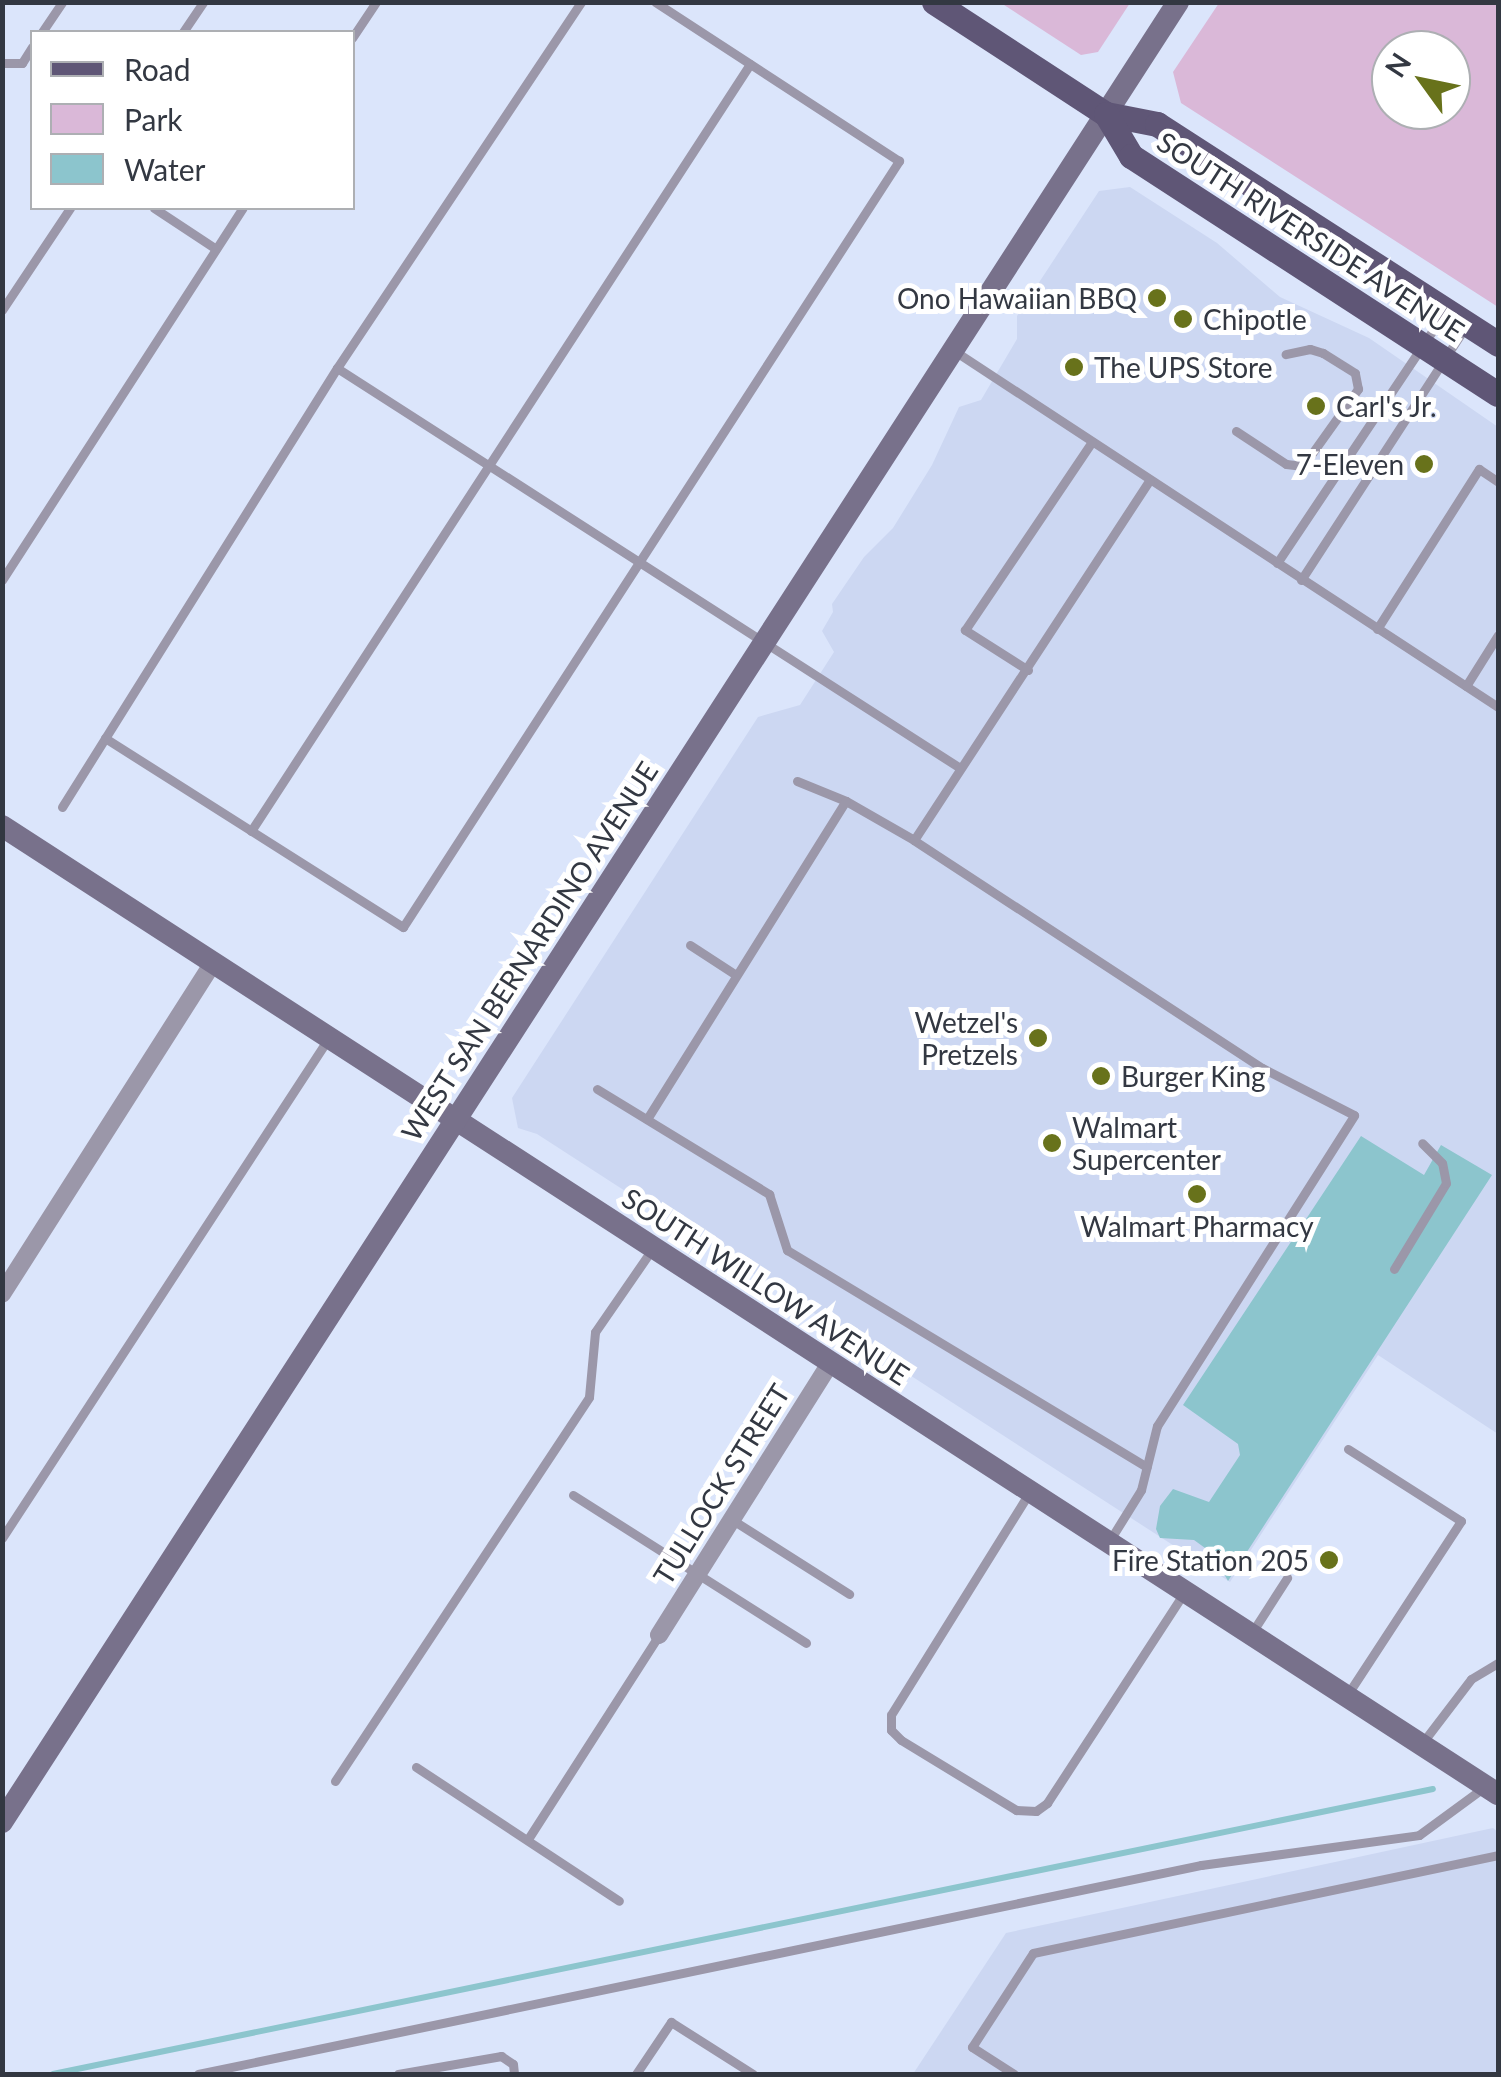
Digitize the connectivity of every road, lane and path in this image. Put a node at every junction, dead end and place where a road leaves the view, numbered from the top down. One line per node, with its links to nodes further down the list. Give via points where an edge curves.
1 (62, 2): 8 (lane)
2 (203, 2): 9 (lane)
3 (376, 2): 10 (lane)
4 (582, 2): 26 (lane)
5 (655, 2): 13 (lane)
6 (934, 2): 14 (main road, SOUTH RIVERSIDE AVENUE)
7 (1178, 2): 14 (main road, WEST SAN BERNARDINO AVENUE)
8 (43, 30)
9 (184, 30)
10 (355, 34)
11 (30, 51): 12 (lane, via 22,63)
12 (2, 63)
13 (750, 64): 30 (lane); 34 (lane, via 899,161)
14 (1106, 114): 20 (main road, SOUTH RIVERSIDE AVENUE, via 1157,124); 21 (main road, SOUTH RIVERSIDE AVENUE, via 1131,156); 23 (main road, WEST SAN BERNARDINO AVENUE)
15 (69, 210): 19 (lane)
16 (157, 210): 18 (lane)
17 (242, 210): 18 (lane)
18 (216, 249): 35 (lane)
19 (2, 310)
20 (1457, 317): 21 (lane); 22 (main road, SOUTH RIVERSIDE AVENUE); 25 (lane)
21 (1421, 343): 25 (main road, SOUTH RIVERSIDE AVENUE); 33 (lane)
22 (1498, 344)
23 (953, 350): 29 (lane); 39 (main road, WEST SAN BERNARDINO AVENUE)
24 (1286, 354): 28 (lane, via 1322,353 1355,373 1358,389 1302,466 1286,464)
25 (1445, 358): 27 (main road, SOUTH RIVERSIDE AVENUE); 36 (lane)
26 (338, 368): 30 (lane); 43 (lane)
27 (1498, 394)
28 (1236, 431)
29 (1092, 442): 31 (lane); 40 (lane, via 966,630)
30 (486, 465): 34 (lane); 49 (lane)
31 (1150, 480): 33 (lane); 40 (lane)
32 (1498, 482): 37 (lane, via 1479,470)
33 (1276, 563): 36 (lane)
34 (638, 565): 39 (lane); 49 (lane, via 403,927)
35 (2, 580)
36 (1302, 580): 37 (lane)
37 (1378, 628): 41 (lane)
38 (1498, 635): 41 (lane)
39 (763, 642): 44 (lane); 57 (main road, WEST SAN BERNARDINO AVENUE)
40 (1028, 670): 44 (lane)
41 (1466, 686): 42 (lane)
42 (1498, 706)
43 (106, 738): 47 (lane); 49 (lane)
44 (960, 768): 50 (lane)
45 (797, 781): 46 (lane)
46 (846, 801): 50 (lane); 53 (lane)
47 (62, 807)
48 (2, 826): 52 (main road, SOUTH WILLOW AVENUE)
49 (252, 831)
50 (914, 840): 64 (lane, via 1252,1061 1354,1115 1157,1426)
51 (690, 945): 53 (lane)
52 (212, 964): 54 (main road, SOUTH WILLOW AVENUE); 61 (street)
53 (736, 975): 56 (lane)
54 (328, 1039): 57 (main road, SOUTH WILLOW AVENUE); 68 (lane)
55 (597, 1089): 56 (lane)
56 (646, 1119): 64 (lane, via 770,1194 786,1250)
57 (456, 1122): 59 (main road, SOUTH WILLOW AVENUE); 83 (main road, WEST SAN BERNARDINO AVENUE)
58 (1422, 1143): 60 (lane, via 1442,1163 1446,1183)
59 (652, 1248): 62 (main road, SOUTH WILLOW AVENUE); 81 (lane, via 595,1332 589,1397)
60 (1394, 1269)
61 (2, 1294)
62 (830, 1363): 65 (main road, SOUTH WILLOW AVENUE); 67 (street, TULLOCK STREET)
63 (1348, 1449): 78 (lane, via 1461,1522)
64 (1147, 1468): 69 (lane)
65 (1030, 1492): 69 (main road, SOUTH WILLOW AVENUE); 72 (lane, via 891,1715 891,1730 901,1740 1016,1810 1042,1808)
66 (573, 1496): 70 (lane)
67 (731, 1519): 70 (street, TULLOCK STREET); 73 (lane)
68 (2, 1538)
69 (1108, 1542): 72 (main road, SOUTH WILLOW AVENUE)
70 (696, 1575): 75 (street, TULLOCK STREET); 76 (lane)
71 (1287, 1578): 74 (lane)
72 (1185, 1592): 74 (main road, SOUTH WILLOW AVENUE)
73 (849, 1594)
74 (1251, 1634): 78 (main road, SOUTH WILLOW AVENUE)
75 (658, 1635): 84 (lane)
76 (806, 1643)
77 (1498, 1663): 79 (lane, via 1471,1679)
78 (1346, 1696): 79 (main road, SOUTH WILLOW AVENUE)
79 (1422, 1744): 82 (main road, SOUTH WILLOW AVENUE)
80 (416, 1767): 84 (lane)
81 (336, 1781)
82 (1492, 1790): 87 (lane, via 1419,1835 1201,1865)
83 (2, 1822)
84 (528, 1838): 86 (lane)
85 (1498, 1855): 92 (lane, via 1033,1953 972,2047)
86 (619, 1901)
87 (198, 2074)
88 (398, 2074): 89 (lane, via 501,2056 513,2064)
89 (514, 2074)
90 (636, 2074): 91 (lane, via 672,2022)
91 (753, 2074)
92 (1014, 2074)

